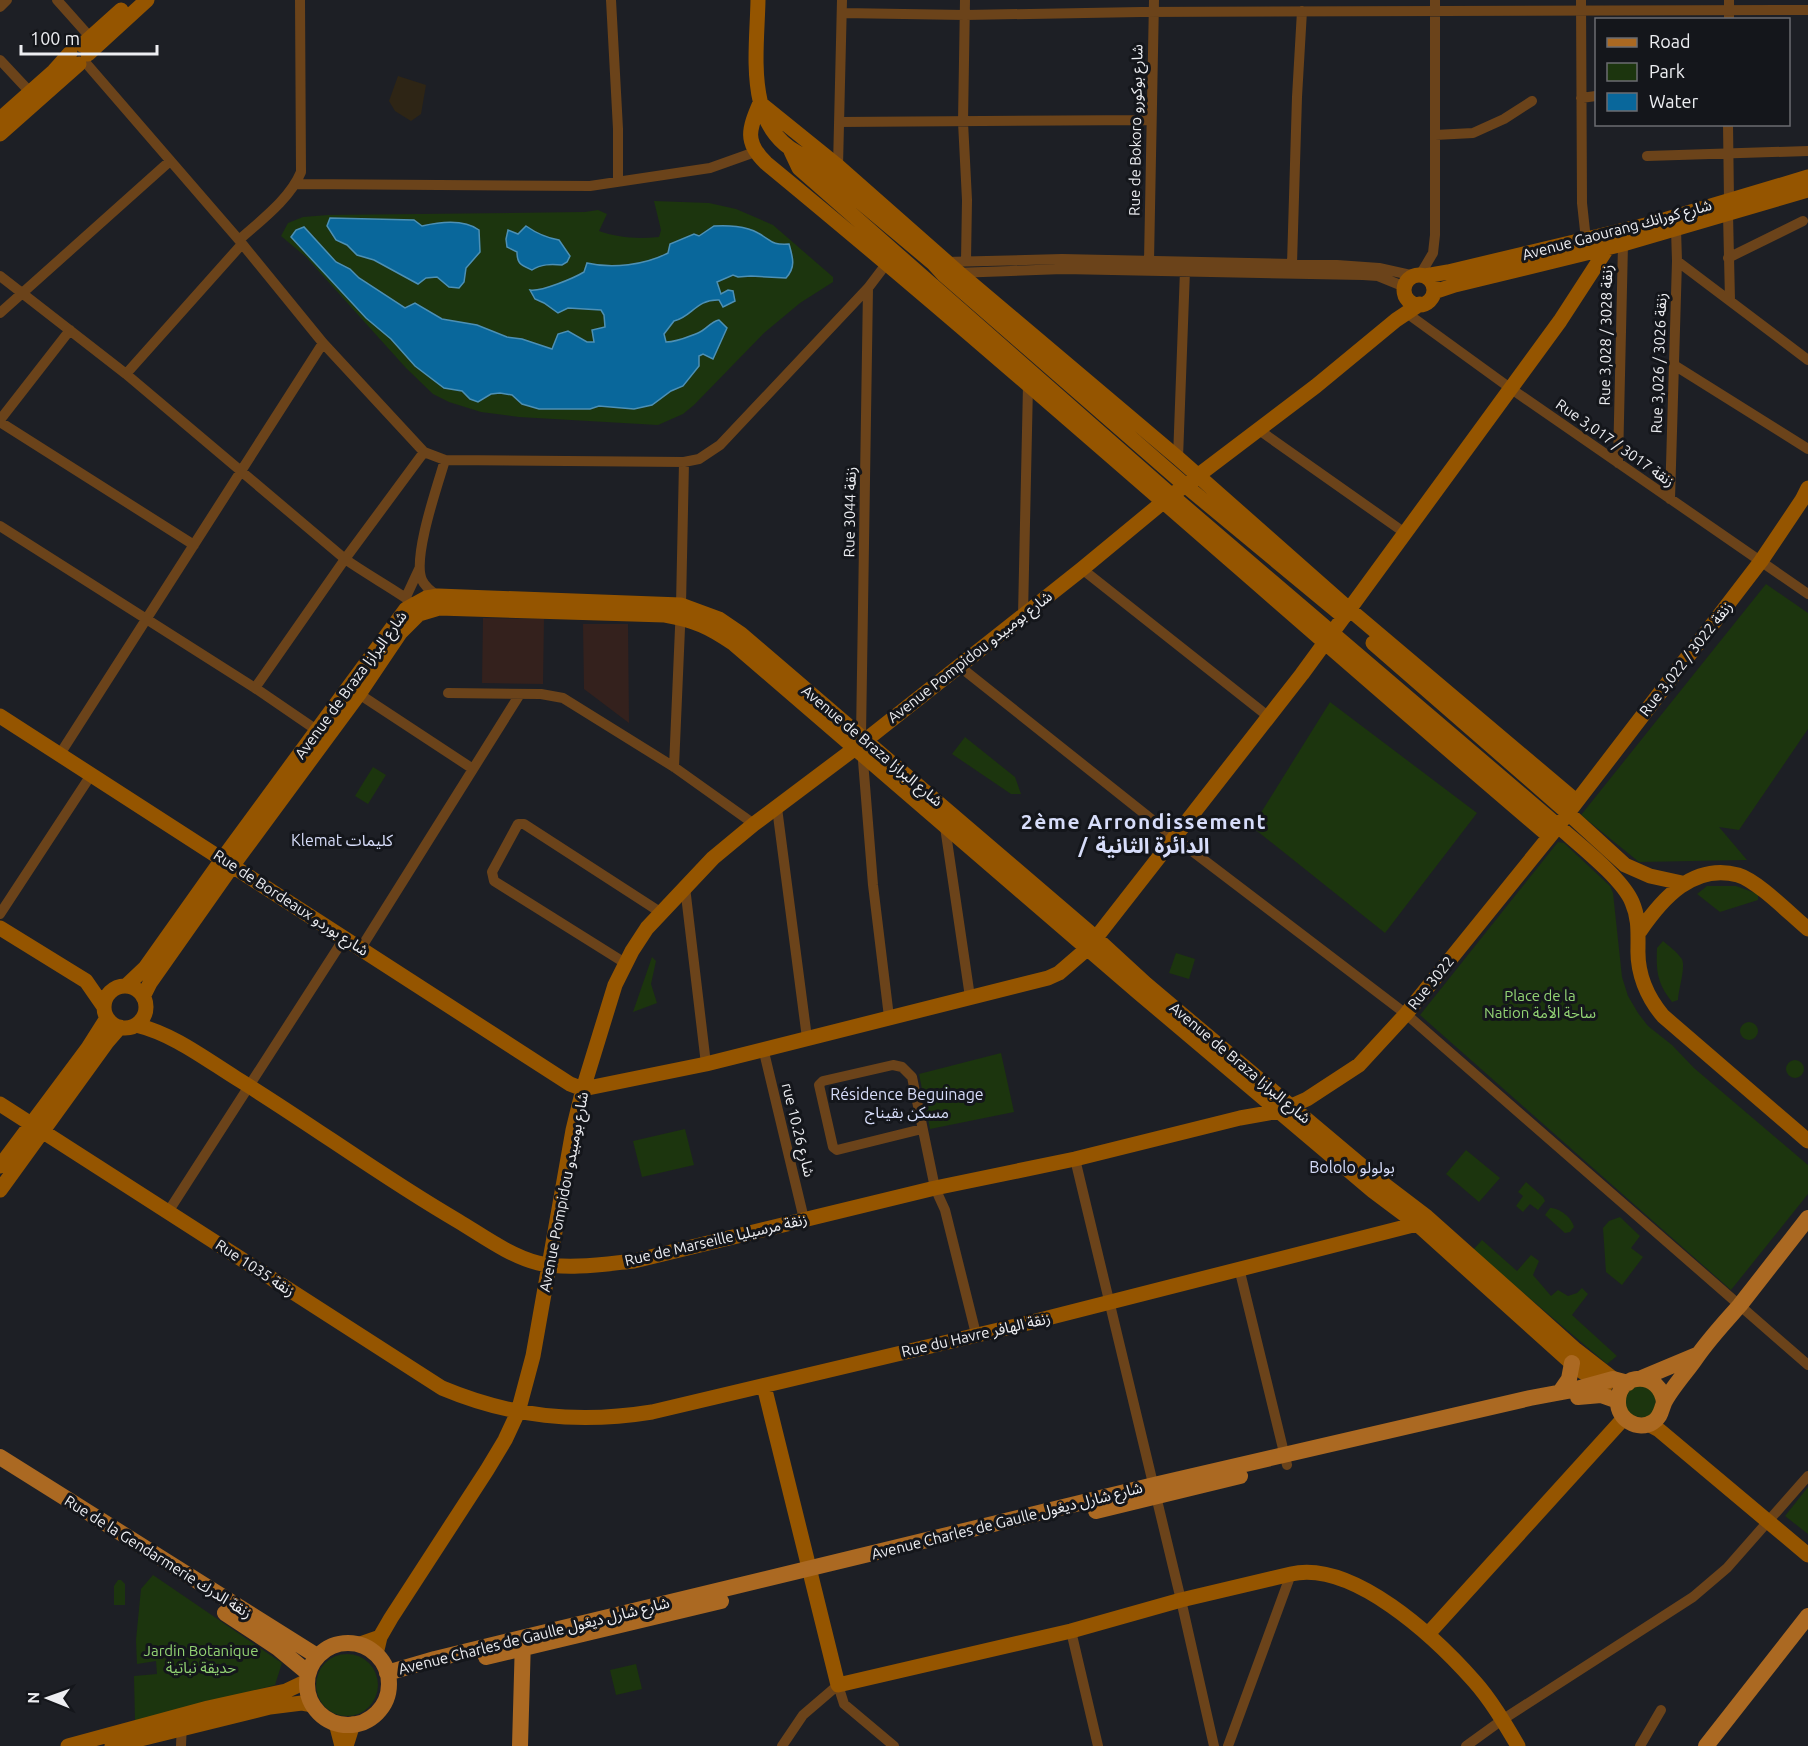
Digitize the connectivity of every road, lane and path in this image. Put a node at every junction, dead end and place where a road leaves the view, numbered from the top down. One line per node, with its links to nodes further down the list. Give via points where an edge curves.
1 (7, 0): 13 (street)
2 (57, 0): 19 (street)
3 (133, 0): 19 (main road)
4 (147, 0): 19 (main road)
5 (300, 0): 42 (street, via 302,172)
6 (611, 0): 41 (street)
7 (758, 0): 25 (main road)
8 (842, 0): 17 (street)
9 (965, 0): 18 (street)
10 (1435, 5): 11 (street); 16 (street); 32 (street)
11 (1581, 5): 14 (street); 23 (street)
12 (1154, 6): 16 (street); 18 (street); 27 (street, Rue de Bokoro شارع بوكورو)
13 (0, 7)
14 (1729, 10): 15 (street)
15 (1808, 10)
16 (1302, 11): 54 (street)
17 (842, 13): 18 (street); 28 (street)
18 (965, 15): 29 (street)
19 (82, 53): 21 (main road); 31 (main road); 38 (street)
20 (0, 60): 21 (street)
21 (30, 92): 26 (main road)
22 (1595, 96): 23 (street)
23 (1581, 98): 47 (street)
24 (1532, 101): 32 (street, via 1473,133)
25 (760, 103): 34 (main road, via 768,128); 35 (main road, via 750,135); 39 (main road)
26 (0, 119)
27 (1151, 120): 29 (street); 51 (street, Rue de Bokoro شارع بوكورو)
28 (839, 122): 29 (street); 39 (street)
29 (963, 122): 55 (street, via 967,200)
30 (1728, 126): 36 (street)
31 (0, 134)
32 (1435, 135): 61 (street, via 1435,235 1432,253)
33 (1808, 150): 36 (street)
34 (791, 151): 55 (main road, via 807,157); 83 (main road, via 799,168)
35 (754, 152): 41 (street, via 710,168); 53 (main road)
36 (1728, 154): 37 (street); 44 (street)
37 (1647, 156)
38 (170, 161): 48 (street); 60 (street)
39 (837, 166): 55 (main road)
40 (1808, 177): 44 (main road, Avenue Gaourang شارع كورانك)
41 (618, 182): 42 (street, via 590,186)
42 (297, 184): 48 (street)
43 (1808, 190): 44 (main road, Avenue Gaourang شارع كورانك)
44 (1728, 208): 46 (main road, Avenue Gaourang شارع كورانك); 47 (main road, Avenue Gaourang شارع كورانك); 50 (street)
45 (1803, 221): 50 (street)
46 (1676, 229): 49 (main road, Avenue Gaourang شارع كورانك); 52 (street, Rue 3,026 / زنقة 3026)
47 (1586, 240): 61 (main road, Avenue Gaourang شارع كورانك, via 1448,272)
48 (240, 242): 65 (street); 68 (street)
49 (1616, 246): 59 (main road, Avenue Gaourang شارع كورانك); 70 (main road); 78 (street, Rue 3,028 / زنقة 3028)
50 (1728, 258): 62 (street)
51 (1149, 261): 54 (street); 55 (street)
52 (1677, 261): 62 (street); 67 (street, Rue 3,026 / زنقة 3026)
53 (886, 263): 58 (street); 69 (main road)
54 (1292, 264): 61 (street, via 1364,266)
55 (949, 266): 56 (street); 75 (main road); 81 (main road)
56 (1185, 270): 61 (street, via 1378,276); 75 (street)
57 (0, 276): 60 (street)
58 (868, 288): 77 (street, via 720,445 699,459); 108 (street, Rue 3044 زنقة)
59 (1434, 292): 61 (main road, Avenue Pompidou شارع بومبيدو, via 1429,301)
60 (21, 293): 63 (street); 64 (street)
61 (1412, 294): 70 (street, Rue 3,017 / زنقة 3017); 72 (main road, Avenue Pompidou شارع بومبيدو)
62 (1730, 300): 66 (street)
63 (0, 314)
64 (70, 330): 68 (street); 71 (street)
65 (323, 343): 74 (street); 79 (street)
66 (1808, 360)
67 (1674, 365): 73 (street); 84 (street, Rue 3,026 / زنقة 3026)
68 (126, 374): 79 (street)
69 (1028, 385): 83 (main road); 97 (street)
70 (1510, 388): 78 (street, Rue 3,017 / زنقة 3017); 86 (main road)
71 (0, 421): 87 (street)
72 (1259, 429): 80 (main road, Avenue Pompidou شارع بومبيدو); 86 (street)
73 (1808, 450)
74 (424, 452): 76 (street); 88 (street)
75 (1178, 458): 80 (main road)
76 (445, 460): 77 (street); 90 (street)
77 (684, 462): 95 (street)
78 (1618, 463): 84 (street, Rue 3,017 / زنقة 3017)
79 (240, 471): 87 (street); 88 (street)
80 (1198, 477): 81 (main road, Avenue Pompidou شارع بومبيدو); 96 (main road)
81 (1186, 486): 83 (main road, Avenue Pompidou شارع بومبيدو); 96 (main road)
82 (1808, 488): 89 (main road, Rue 3,022 / زنقة 3022)
83 (1168, 499): 91 (main road, Avenue Pompidou شارع بومبيدو); 99 (main road)
84 (1670, 499): 89 (street, Rue 3,017 / زنقة 3017)
85 (0, 526): 98 (street)
86 (1405, 533): 96 (main road)
87 (194, 545): 98 (street)
88 (345, 559): 94 (street); 101 (street)
89 (1761, 561): 92 (street, Rue 3,017 / زنقة 3017); 113 (main road, Rue 3,022 / زنقة 3022)
90 (419, 569): 93 (street, via 428,589); 94 (street)
91 (1082, 570): 97 (main road, Avenue Pompidou شارع بومبيدو); 106 (street)
92 (1808, 594)
93 (438, 596): 94 (main road, Avenue de Braza شارع البرازا); 95 (main road, Avenue de Braza شارع البرازا)
94 (415, 604): 95 (main road, Avenue de Braza شارع البرازا, via 665,615); 103 (main road, Avenue de Braza شارع البرازا, via 415,617); 107 (main road, Avenue de Braza شارع البرازا, via 401,615)
95 (681, 611): 108 (main road, Avenue de Braza شارع البرازا, via 719,619 741,634); 110 (street)
96 (1346, 613): 99 (main road); 113 (main road)
97 (1023, 615): 100 (main road, Avenue Pompidou شارع بومبيدو)
98 (147, 619): 101 (street); 109 (street)
99 (1328, 638): 106 (main road); 117 (main road)
100 (959, 666): 108 (main road, Avenue Pompidou شارع بومبيدو); 118 (street)
101 (255, 688): 107 (street)
102 (448, 693): 104 (street)
103 (359, 694): 111 (street); 119 (main road, Avenue de Braza شارع البرازا)
104 (520, 694): 110 (street, via 563,698); 111 (street)
105 (0, 716): 109 (main road, Rue de Bordeaux شارع بوردو)
106 (1269, 717): 118 (main road)
107 (318, 731): 119 (main road, Avenue de Braza شارع البرازا)
108 (861, 744): 114 (main road, Avenue Pompidou شارع بومبيدو); 116 (main road, Avenue de Braza شارع البرازا); 128 (main road, Avenue de Braza شارع البرازا); 136 (street, Rue 3044 زنقة)
109 (60, 754): 112 (main road, Rue de Bordeaux شارع بوردو)
110 (674, 767): 115 (street)
111 (474, 769): 129 (street)
112 (90, 775): 119 (main road, Rue de Bordeaux شارع بوردو); 123 (street)
113 (1572, 807): 117 (main road, Rue 3,022 / زنقة 3022); 120 (main road, via 1625,865)
114 (777, 808): 115 (main road, Avenue Pompidou شارع بومبيدو); 140 (street)
115 (754, 824): 121 (main road, Avenue Pompidou شارع بومبيدو)
116 (945, 826): 128 (main road, Avenue de Braza شارع البرازا); 133 (street)
117 (1553, 831): 126 (main road, via 1610,874 1632,901); 135 (main road, Rue 3022)
118 (1175, 838): 128 (main road); 135 (street)
119 (228, 862): 127 (main road, Rue de Bordeaux شارع بوردو); 132 (main road, Avenue de Braza شارع البرازا, via 145,968); 134 (main road, Avenue de Braza شارع البرازا, via 150,983)
120 (1682, 883): 125 (main road, via 1716,873 1738,876 1755,884); 126 (main road, via 1657,906)
121 (685, 886): 122 (main road, Avenue Pompidou شارع بومبيدو); 142 (street)
122 (660, 912): 130 (main road, Avenue Pompidou شارع بومبيدو); 130 (street, via 524,824 518,824 492,872 494,881)
123 (0, 914)
124 (0, 928): 131 (main road)
125 (1808, 929)
126 (1640, 931): 149 (main road, via 1639,966 1654,1005)
127 (345, 937): 129 (main road, Rue de Bordeaux شارع بوردو); 143 (street)
128 (1092, 943): 133 (main road, via 1048,978); 146 (main road, Avenue de Braza شارع البرازا, via 1138,993)
129 (361, 948): 144 (main road, Rue de Bordeaux شارع بوردو, via 570,1084)
130 (625, 963): 144 (main road, Avenue Pompidou شارع بومبيدو)
131 (86, 981): 132 (main road); 137 (main road)
132 (123, 986): 134 (main road, via 133,988); 137 (main road, via 108,994)
133 (970, 997): 136 (main road)
134 (144, 1001): 138 (main road, via 144,1016); 139 (main road, Rue de Marseille زنقة مرسيليا)
135 (1406, 1014): 146 (main road, Rue 3022, via 1359,1065); 162 (street)
136 (889, 1017): 140 (main road)
137 (110, 1018): 138 (main road); 147 (main road)
138 (136, 1025): 139 (main road, Rue de Marseille زنقة مرسيليا)
139 (169, 1036): 143 (main road, Rue de Marseille زنقة مرسيليا)
140 (807, 1038): 141 (main road)
141 (763, 1048): 142 (main road); 156 (street, rue 10.26 شارع)
142 (706, 1064): 144 (main road)
143 (249, 1086): 154 (street); 159 (main road, Rue de Marseille زنقة مرسيليا, via 454,1219 526,1259)
144 (584, 1089): 159 (main road, Avenue Pompidou شارع بومبيدو)
145 (0, 1104): 147 (main road, Rue 1035 زنقة)
146 (1286, 1109): 150 (main road, Rue de Marseille زنقة مرسيليا); 157 (main road, Avenue de Braza شارع البرازا, via 1381,1182)
147 (37, 1127): 151 (main road); 153 (main road); 154 (main road, Rue 1035 زنقة)
148 (922, 1129): 148 (street, via 837,1150 833,1147 819,1085 893,1065 902,1067 912,1077); 152 (street)
149 (1808, 1141)
150 (1075, 1159): 152 (main road, Rue de Marseille زنقة مرسيليا); 161 (street)
151 (0, 1166)
152 (935, 1188): 156 (main road, Rue de Marseille زنقة مرسيليا); 163 (street, via 945,1210)
153 (0, 1190)
154 (168, 1212): 171 (main road, Rue 1035 زنقة, via 442,1388)
155 (1808, 1218): 162 (main road, Avenue Charles de Gaulle شارع شارل ديغول)
156 (804, 1219): 159 (main road, Rue de Marseille زنقة مرسيليا, via 634,1260 593,1265)
157 (1422, 1220): 158 (main road, Avenue de Braza شارع البرازا); 160 (main road, Rue du Havre زنقة الهافر)
158 (1455, 1250): 165 (main road, Avenue de Braza شارع البرازا); 168 (main road, Avenue de Braza شارع البرازا)
159 (550, 1264): 171 (main road, Avenue Pompidou شارع بومبيدو)
160 (1239, 1268): 161 (main road, Rue du Havre زنقة الهافر); 176 (street)
161 (1111, 1302): 163 (main road, Rue du Havre زنقة الهافر); 179 (street)
162 (1739, 1305): 164 (main road, Avenue Charles de Gaulle شارع شارل ديغول); 166 (street)
163 (976, 1334): 167 (main road, Rue du Havre زنقة الهافر)
164 (1698, 1355): 168 (main road, Avenue Charles de Gaulle شارع شارل ديغول); 170 (main road, Avenue Charles de Gaulle شارع شارل ديغول)
165 (1572, 1363): 168 (main road, Avenue de Braza شارع البرازا, via 1583,1372); 169 (main road, via 1572,1373)
166 (1808, 1365)
167 (764, 1386): 171 (main road, Rue du Havre زنقة الهافر, via 630,1416 584,1418); 183 (main road)
168 (1620, 1387): 169 (main road, Avenue Charles de Gaulle شارع شارل ديغول); 170 (main road, via 1656,1383 1664,1396); 172 (main road); 176 (main road, Avenue Charles de Gaulle شارع شارل ديغول, via 1601,1395 1532,1404)
169 (1560, 1392): 176 (main road, Avenue Charles de Gaulle شارع شارل ديغول)
170 (1664, 1406): 173 (main road); 174 (main road, via 1666,1421)
171 (518, 1412): 188 (main road, Avenue Pompidou شارع بومبيدو, via 487,1470)
172 (1624, 1418): 173 (main road, via 1639,1425); 187 (main road)
173 (1648, 1424): 174 (main road)
174 (1684, 1452): 180 (main road)
175 (0, 1457): 192 (main road, Rue de la Gendarmerie زنقة الدرك)
176 (1286, 1460): 179 (main road, Avenue Charles de Gaulle شارع شارل ديغول)
177 (0, 1468): 193 (main road, Rue de la Gendarmerie زنقة الدرك, via 235,1619 284,1653)
178 (1808, 1476): 180 (street)
179 (1155, 1491): 183 (main road, Avenue Charles de Gaulle شارع شارل ديغول, via 1036,1524); 184 (street)
180 (1768, 1521): 181 (main road); 198 (street, via 1727,1568 1693,1597)
181 (1808, 1555)
182 (1291, 1574): 184 (main road); 187 (main road, via 1304,1571 1336,1576 1394,1607); 210 (street)
183 (811, 1575): 189 (main road, Avenue Charles de Gaulle شارع شارل ديغول); 195 (main road)
184 (1181, 1600): 186 (main road); 209 (street)
185 (1808, 1616): 214 (main road)
186 (1071, 1631): 195 (main road); 208 (street)
187 (1428, 1634): 198 (main road, via 1475,1683)
188 (380, 1637): 190 (main road); 191 (main road, Avenue Pompidou شارع بومبيدو)
189 (523, 1643): 194 (main road, Avenue Charles de Gaulle شارع شارل ديغول); 205 (main road)
190 (360, 1644): 191 (main road); 192 (main road, via 338,1644)
191 (376, 1654): 194 (main road)
192 (317, 1656): 193 (main road)
193 (308, 1677): 196 (main road); 199 (main road, via 286,1691)
194 (388, 1679): 200 (main road, via 387,1697 378,1711 365,1721)
195 (838, 1685): 206 (street, via 803,1715); 207 (street, via 844,1704)
196 (313, 1705): 199 (main road, via 270,1707); 200 (main road, via 326,1719)
197 (1661, 1710): 213 (street)
198 (1502, 1720): 211 (street); 212 (main road)
199 (182, 1722): 201 (main road); 202 (main road); 203 (street)
200 (345, 1723): 204 (main road)
201 (68, 1746)
202 (112, 1746)
203 (181, 1746)
204 (344, 1746)
205 (519, 1746)
206 (782, 1746)
207 (894, 1746)
208 (1098, 1746)
209 (1214, 1746)
210 (1228, 1746)
211 (1466, 1746)
212 (1518, 1746)
213 (1640, 1746)
214 (1706, 1746)

